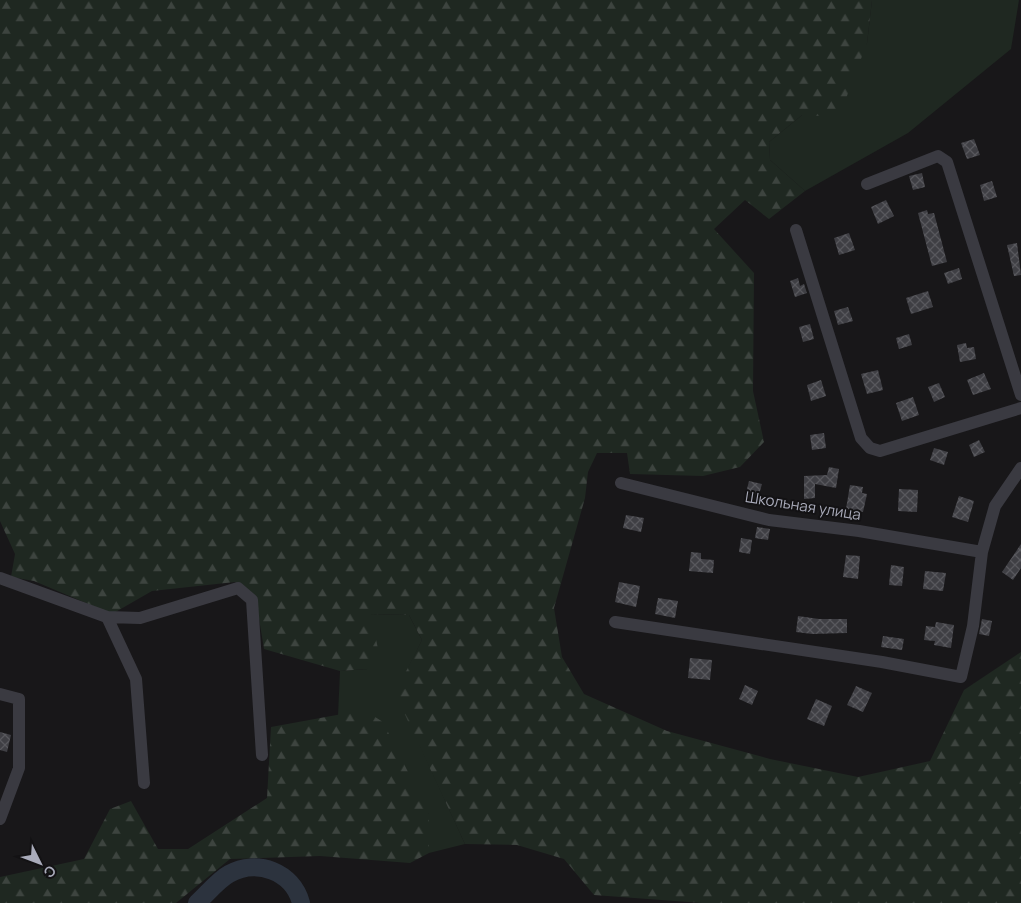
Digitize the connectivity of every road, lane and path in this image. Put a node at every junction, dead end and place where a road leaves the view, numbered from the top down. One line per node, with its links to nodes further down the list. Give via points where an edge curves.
1 (867, 184): 3 (street, via 938,156 947,162)
2 (796, 230): 4 (street, via 862,438 870,448 880,451)
3 (1021, 395)
4 (1021, 408)
5 (1021, 468): 7 (street, via 996,506)
6 (621, 483): 7 (street, Школьная улица, via 769,520)
7 (982, 552): 10 (street, via 973,626 962,677)
8 (0, 578): 9 (street)
9 (107, 617): 12 (street, via 140,618 238,588 252,600); 13 (street, via 136,679)
10 (615, 622)
11 (0, 694): 14 (street, via 19,699 19,768)
12 (262, 755)
13 (144, 783)
14 (0, 819)

